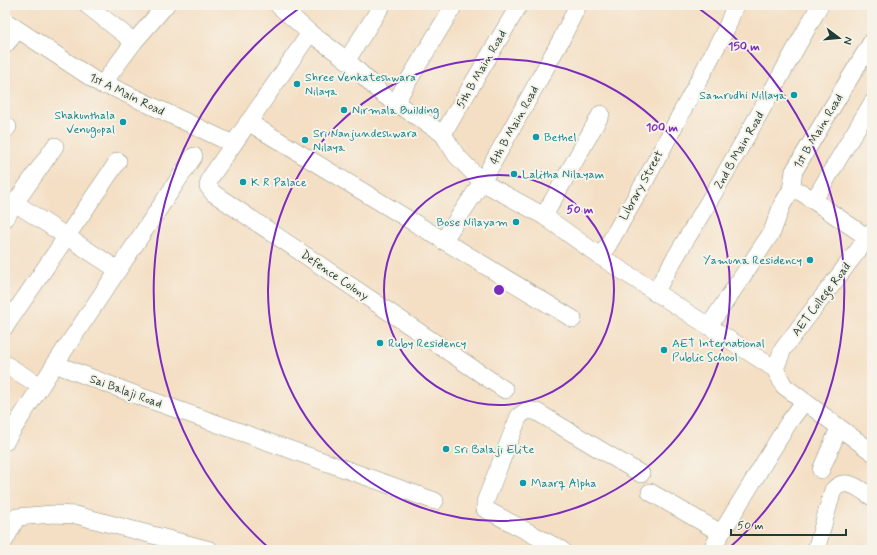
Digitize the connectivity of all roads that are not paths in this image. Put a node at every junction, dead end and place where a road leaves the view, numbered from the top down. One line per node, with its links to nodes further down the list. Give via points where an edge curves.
1 (87, 5): 13 (street)
2 (166, 5): 13 (street)
3 (278, 5): 11 (street)
4 (382, 5): 15 (street)
5 (454, 5): 17 (street)
6 (519, 5): 21 (street, 5th B Main Road)
7 (735, 5): 35 (street, Library Street, via 727,27 644,183)
8 (820, 5): 37 (street, 2nd B Main Road, via 760,115 676,253)
9 (573, 7): 26 (street, 4th B Main Road, via 561,40)
10 (11, 26): 14 (street); 16 (street, 1st A Main Road)
11 (310, 33): 15 (street); 20 (street, Defence Colony)
12 (872, 41): 27 (street, 1st B Main Road, via 794,171)
13 (134, 42): 16 (street)
14 (5, 45)
15 (347, 60): 17 (street)
16 (102, 85): 22 (street, 1st A Main Road, via 114,88)
17 (395, 103): 21 (street)
18 (872, 103): 28 (street)
19 (602, 114): 30 (street)
20 (248, 122): 22 (street, Defence Colony); 34 (street)
21 (444, 134): 26 (street, via 456,155)
22 (233, 144): 45 (street, Defence Colony, via 210,178 208,186 213,193 402,326)
23 (55, 146): 29 (street)
24 (194, 156): 36 (street)
25 (118, 161): 33 (street)
26 (482, 182): 30 (street); 34 (street, 4th B Main Road)
27 (791, 190): 28 (street, via 801,192); 39 (street, 1st B Main Road, via 782,205 772,232)
28 (814, 200): 32 (street)
29 (15, 203): 31 (street); 33 (street)
30 (544, 216): 35 (street)
31 (5, 219)
32 (870, 235): 43 (street, AET College Road, via 783,349)
33 (68, 237): 36 (street); 40 (street)
34 (443, 241): 38 (street)
35 (601, 257): 37 (street)
36 (118, 270): 42 (street)
37 (655, 293): 39 (street)
38 (573, 319)
39 (709, 326): 43 (street)
40 (5, 327)
41 (5, 364): 44 (street)
42 (56, 364): 44 (street); 53 (street, Sai Balaji Road, via 139,396)
43 (775, 369): 46 (street, via 784,386)
44 (40, 386): 48 (street)
45 (505, 390)
46 (804, 402): 47 (street); 55 (street)
47 (839, 428): 49 (street); 50 (street)
48 (5, 442)
49 (872, 452)
50 (821, 470)
51 (641, 474): 58 (street, via 538,412 528,410 519,416 485,502 485,509)
52 (650, 492): 55 (street)
53 (432, 495)
54 (871, 495): 60 (street, via 843,482 833,490)
55 (721, 533): 59 (street)
56 (5, 540): 57 (street, via 17,517 76,515)
57 (210, 550)
58 (562, 550)
59 (711, 550)
60 (816, 550)

